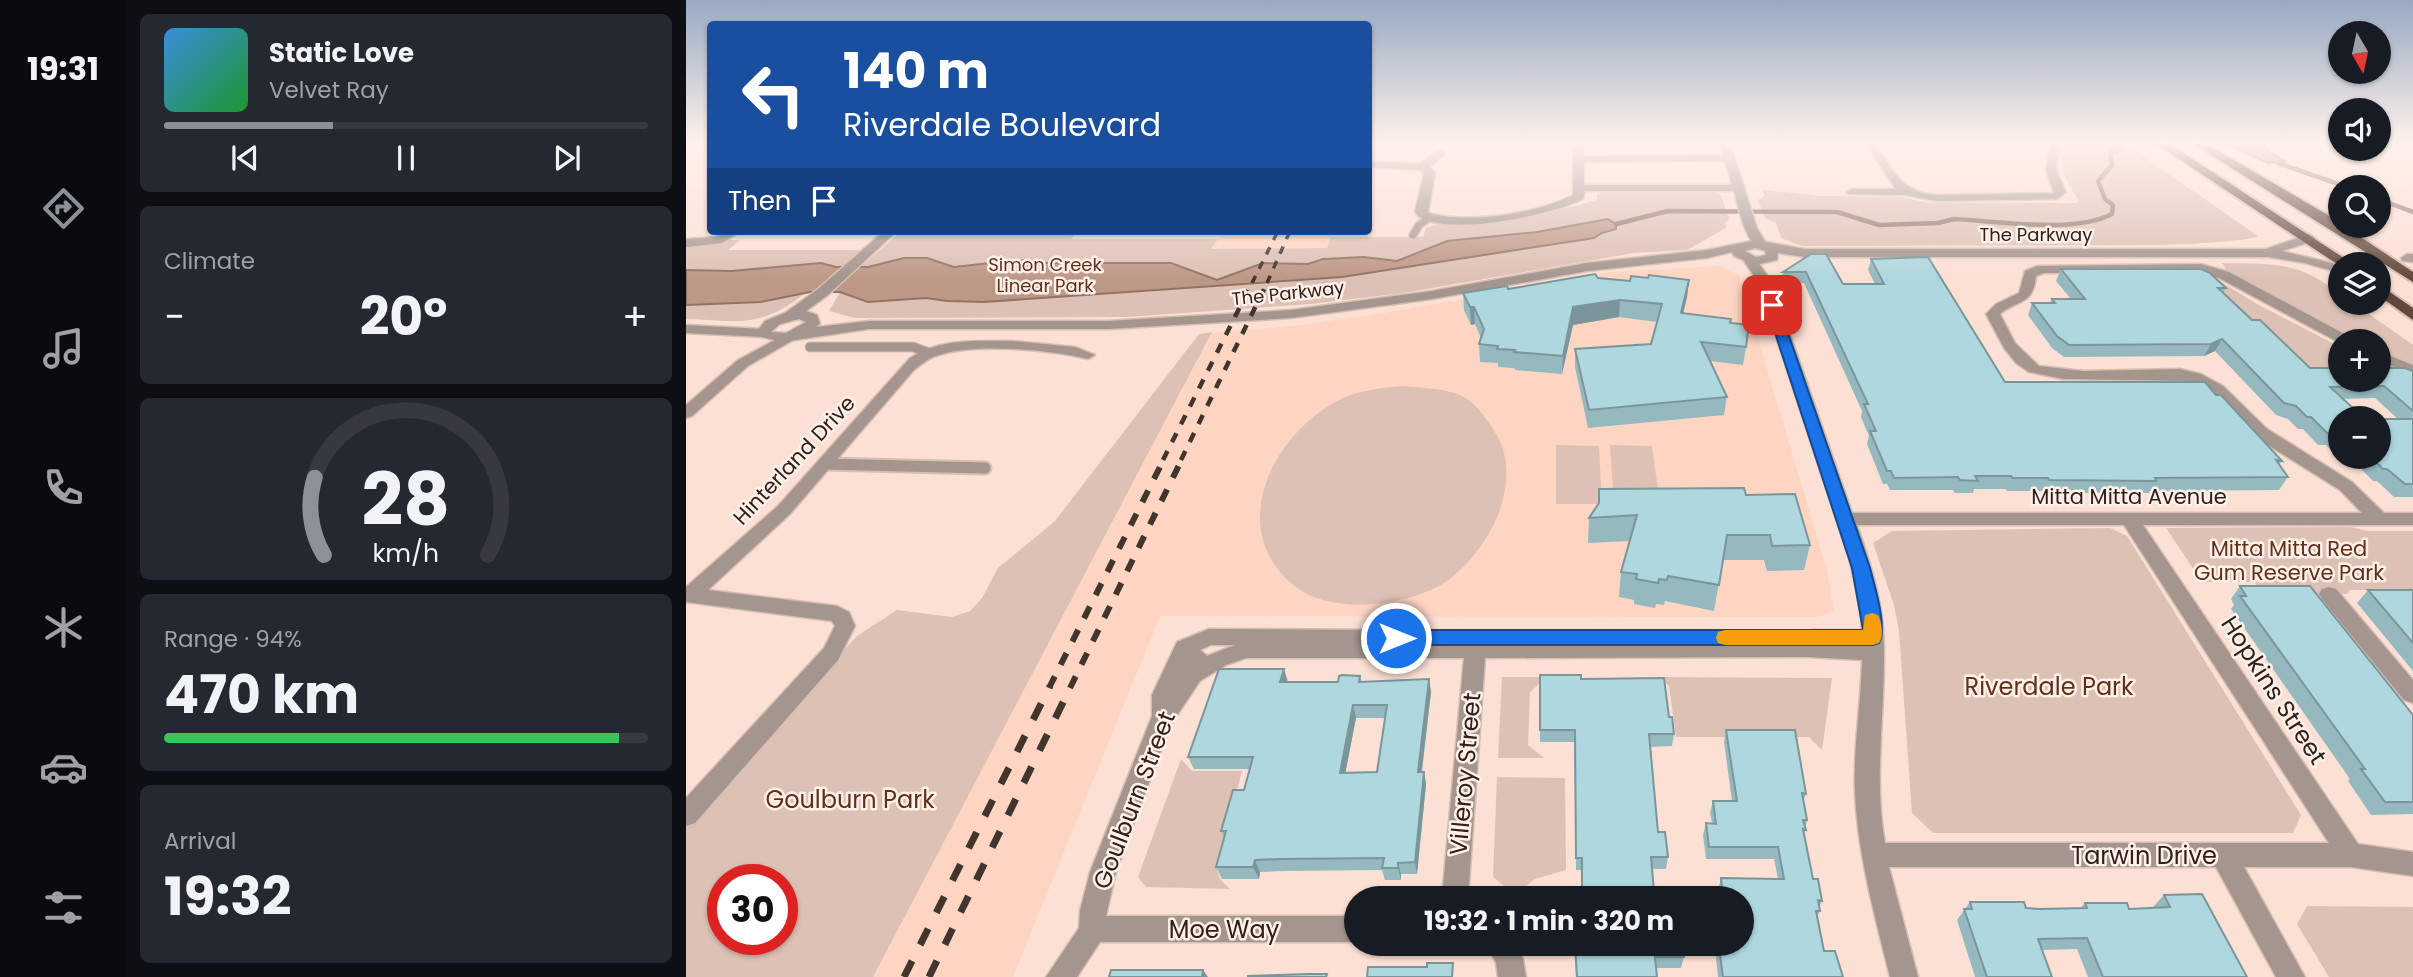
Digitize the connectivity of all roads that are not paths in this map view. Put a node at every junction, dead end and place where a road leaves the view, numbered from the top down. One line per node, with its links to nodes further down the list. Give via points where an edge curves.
1 (1580, 188): 12 (street, via 1576,200 1532,213 1474,220)
2 (1426, 189): 12 (street, via 1421,211)
3 (1596, 189): 11 (street)
4 (1739, 189): 11 (street)
5 (1901, 189): 10 (street)
6 (2059, 189): 10 (street, via 2055,197 1927,198)
7 (2232, 189): 17 (highway)
8 (2275, 189): 24 (highway)
9 (1852, 192): 10 (street)
10 (1903, 192)
11 (1741, 194): 13 (street)
12 (1429, 218): 16 (lane)
13 (1750, 224): 19 (street); 21 (street)
14 (727, 235): 18 (street)
15 (887, 235): 26 (street)
16 (1413, 235)
17 (2309, 238): 20 (highway); 22 (street, The Parkway)
18 (686, 243)
19 (1746, 252): 21 (street, The Parkway); 25 (street); 31 (street, The Parkway, via 1612,263 1291,314 1108,325)
20 (2329, 252)
21 (1766, 253): 22 (street, The Parkway); 25 (street)
22 (2269, 253): 23 (street, The Parkway)
23 (2328, 265)
24 (2413, 278)
25 (1765, 282): 46 (street)
26 (823, 292): 29 (street); 30 (street)
27 (2391, 298): 28 (highway)
28 (2413, 315)
29 (784, 318): 30 (street, The Parkway, via 805,315); 33 (street, The Parkway); 35 (street, via 766,327)
30 (813, 319): 31 (street, The Parkway); 36 (street)
31 (869, 325): 36 (street, The Parkway)
32 (686, 329): 33 (street)
33 (703, 329): 35 (street)
34 (2328, 331): 48 (street, via 2224,275 2201,268 2042,269 2030,274 2022,297 1999,306 1993,314 2021,360 2041,372 2180,374 2213,384 2261,433 2335,478)
35 (764, 334): 36 (street, via 774,338); 41 (street)
36 (795, 334): 41 (street)
37 (810, 346): 38 (lane, via 913,347)
38 (929, 353): 39 (street, via 959,348 1056,347); 44 (street, Hinterland Drive, via 908,368)
39 (1088, 355)
40 (2391, 361): 42 (street)
41 (743, 363): 43 (street)
42 (2413, 370)
43 (686, 413)
44 (824, 464): 45 (lane); 51 (street, Hinterland Drive, via 784,510)
45 (985, 468)
46 (1845, 519): 47 (street, Mitta Mitta Avenue); 52 (street, via 1867,593)
47 (2129, 519): 48 (street, Mitta Mitta Avenue); 61 (street, Hopkins Street)
48 (2379, 519): 49 (street, Mitta Mitta Avenue)
49 (2413, 519)
50 (2329, 594): 56 (street)
51 (688, 595): 58 (street, via 837,614 845,626 831,654)
52 (1873, 645): 53 (street, via 1209,637); 54 (street, Goulburn Street); 59 (street, via 1874,688 1866,755 1868,824)
53 (1184, 648): 55 (street); 57 (street, via 1163,695)
54 (1475, 650): 55 (street, Goulburn Street, via 1246,650); 63 (street, Villeroy Street)
55 (1204, 666): 57 (street, Goulburn Street, via 1183,685)
56 (2413, 694)
57 (1160, 722): 64 (street, Goulburn Street, via 1103,872)
58 (686, 815)
59 (1874, 855): 60 (street, Tarwin Drive); 69 (street)
60 (2223, 855): 61 (street, Tarwin Drive); 70 (street)
61 (2351, 855): 62 (street, Tarwin Drive)
62 (2413, 864)
63 (1456, 886)
64 (1092, 929): 65 (street, Moe Way); 67 (street, Goulburn Street)
65 (1344, 929)
66 (1507, 956): 68 (street)
67 (1060, 977)
68 (1512, 977)
69 (1904, 977)
70 (2291, 977)

